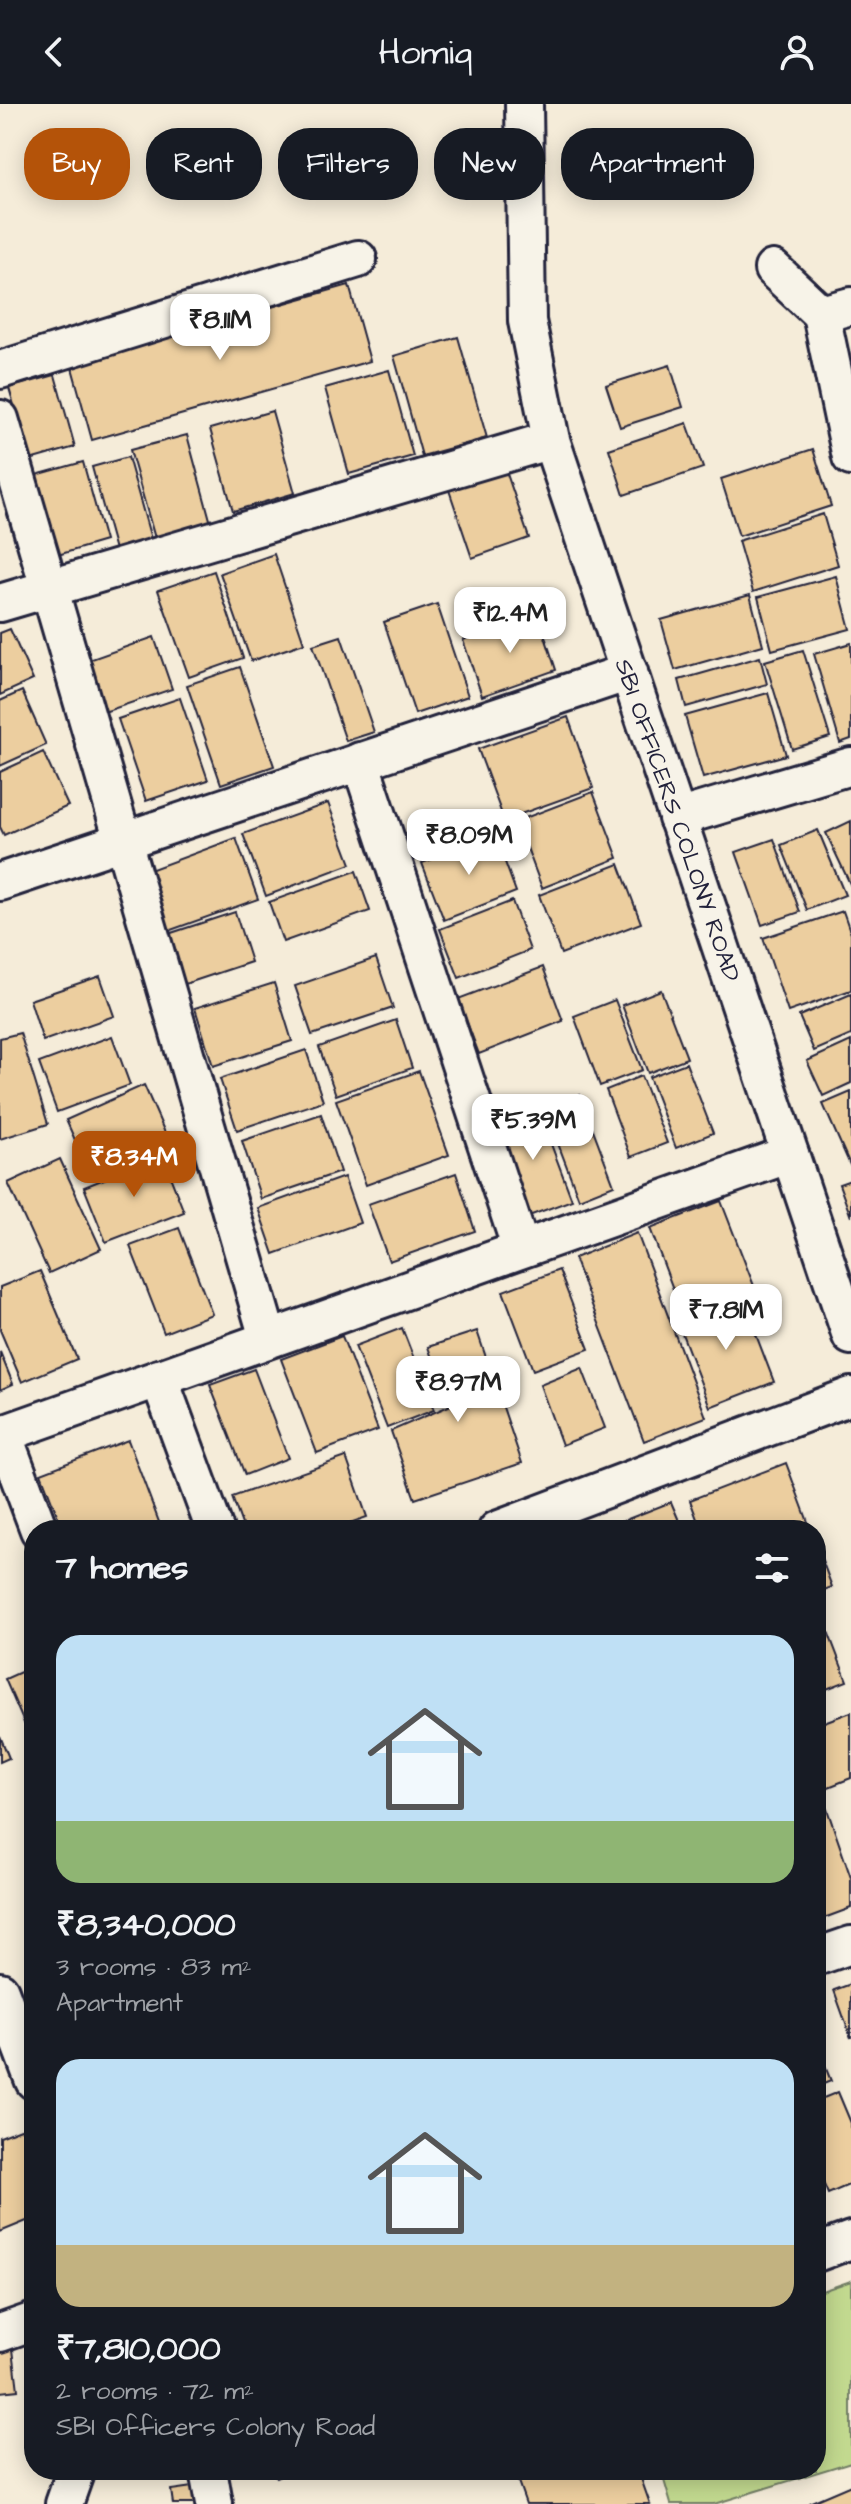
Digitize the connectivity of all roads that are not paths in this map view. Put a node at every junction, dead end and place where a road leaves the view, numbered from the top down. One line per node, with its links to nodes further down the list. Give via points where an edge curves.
1 (524, 104): 7 (street, SBI OFFICERS COLONY ROAD, via 527,321)
2 (358, 259): 5 (street)
3 (773, 269): 4 (street)
4 (836, 310): 8 (street)
5 (0, 370)
6 (0, 419): 9 (street)
7 (551, 440): 9 (street); 11 (street, SBI OFFICERS COLONY ROAD)
8 (851, 457)
9 (49, 589): 10 (street); 15 (street)
10 (0, 603)
11 (629, 672): 12 (street); 14 (street, SBI OFFICERS COLONY ROAD)
12 (360, 761): 15 (street); 18 (street)
13 (851, 766): 14 (street)
14 (677, 818): 17 (street, SBI OFFICERS COLONY ROAD)
15 (123, 841): 16 (street); 20 (street)
16 (0, 882)
17 (790, 1154): 18 (street); 19 (street, SBI OFFICERS COLONY ROAD)
18 (521, 1249): 20 (street)
19 (851, 1336)
20 (268, 1338): 21 (street)
21 (159, 1378): 23 (street); 25 (street)
22 (851, 1396): 26 (street)
23 (2, 1435): 24 (street)
24 (35, 1520)
25 (211, 1520)
26 (553, 1520)
27 (851, 1945): 28 (street)
28 (826, 1954)
29 (0, 1991): 30 (street)
30 (24, 2055)
31 (851, 2240): 32 (street)
32 (826, 2249)
33 (24, 2325): 34 (street)
34 (0, 2333)
35 (72, 2480): 37 (street)
36 (210, 2480): 38 (street)
37 (64, 2504)
38 (214, 2504)

